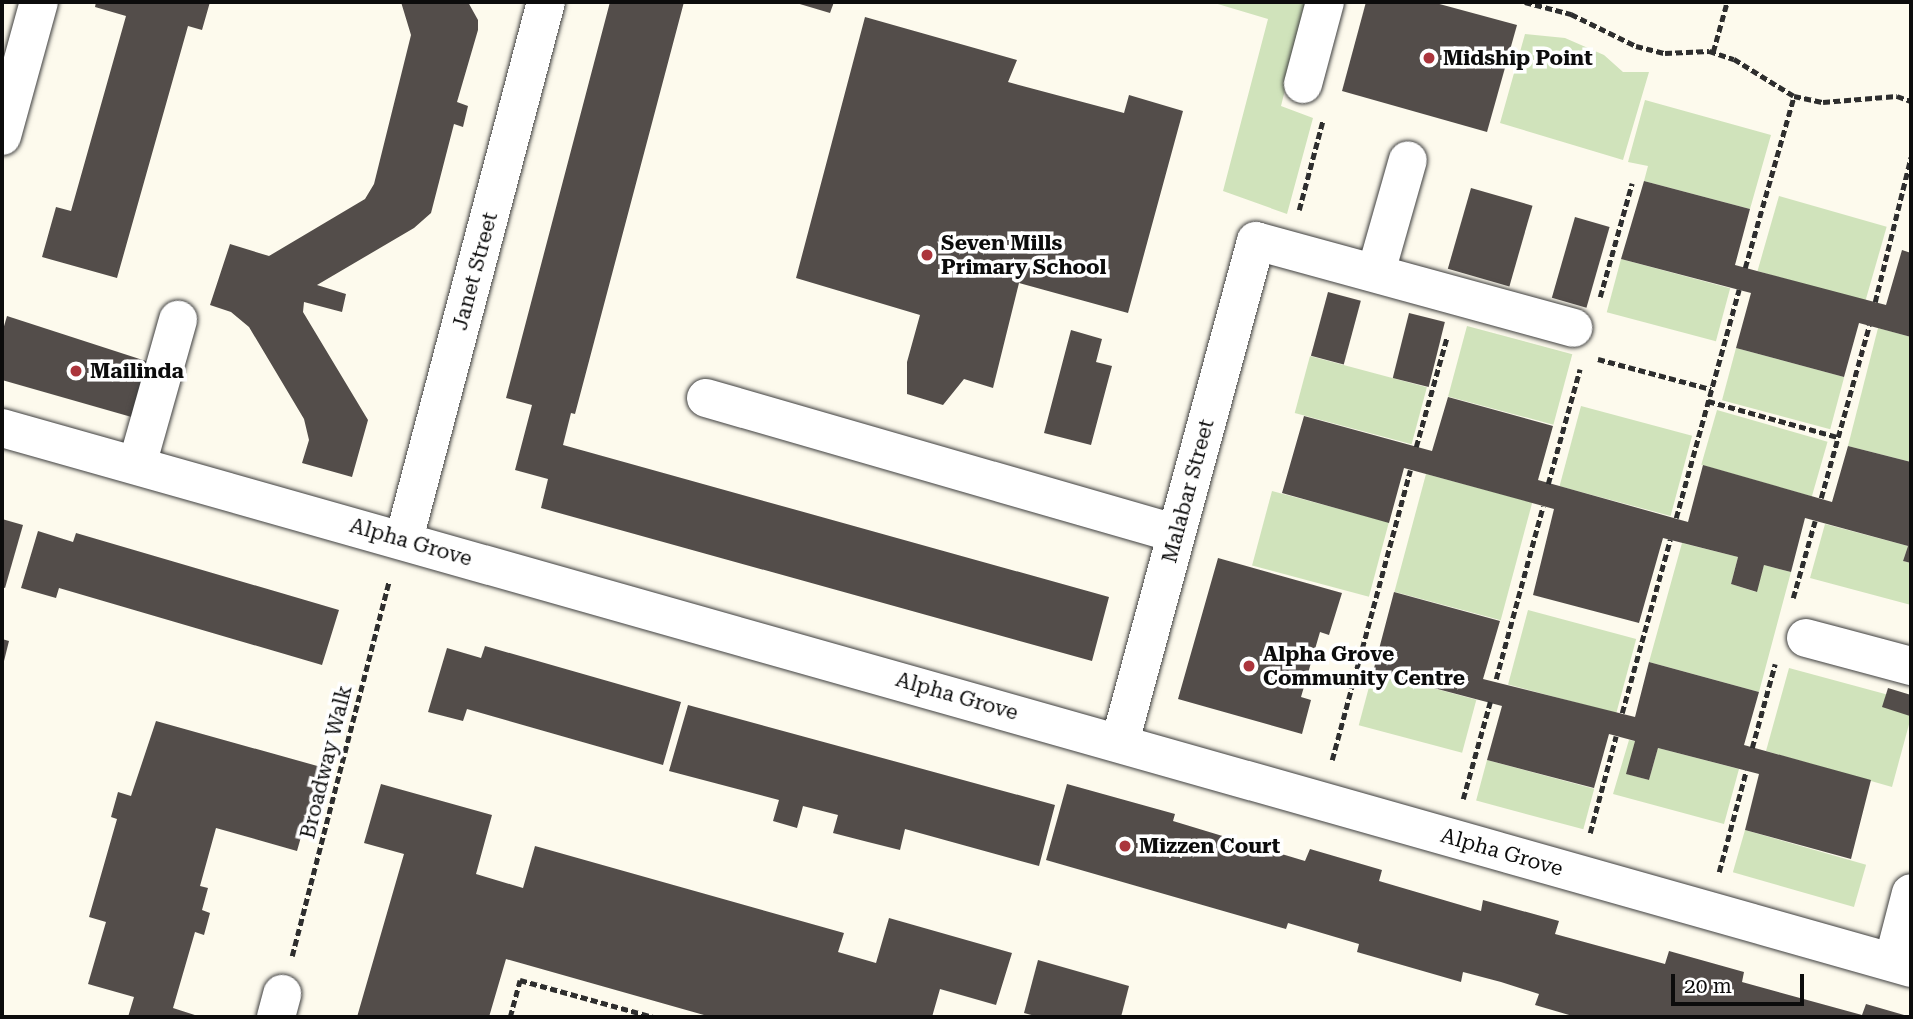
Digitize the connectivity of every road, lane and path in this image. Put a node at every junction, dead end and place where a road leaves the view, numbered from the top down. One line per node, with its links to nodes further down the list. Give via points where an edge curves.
1 (39, 2): 10 (street)
2 (546, 2): 34 (street, Janet Street)
3 (1325, 2): 7 (street)
4 (1525, 2): 6 (path, via 1571,14 1636,46 1665,53)
5 (1727, 2): 6 (path)
6 (1713, 52): 8 (path, via 1734,59)
7 (1303, 84): 13 (path, via 1330,92)
8 (1794, 96): 9 (path, via 1823,102 1897,96); 14 (path)
9 (1911, 101)
10 (2, 136)
11 (1911, 157): 18 (path)
12 (1408, 160): 15 (street)
13 (1272, 245): 15 (street); 33 (street, Malabar Street)
14 (1745, 268)
15 (1376, 272): 17 (street)
16 (1739, 290): 22 (path)
17 (1458, 296): 21 (street); 27 (path)
18 (1875, 302)
19 (178, 320): 28 (street)
20 (1869, 326): 26 (path)
21 (1578, 342): 22 (path)
22 (1711, 389): 24 (path)
23 (706, 398): 33 (street)
24 (1708, 401): 26 (path); 32 (path)
25 (2, 428): 28 (street, Alpha Grove)
26 (1838, 437): 30 (path)
27 (1416, 447)
28 (137, 465): 34 (street, Alpha Grove)
29 (1410, 470): 44 (path)
30 (1821, 498)
31 (1543, 506): 38 (path)
32 (1676, 518)
33 (1176, 534): 42 (street, Malabar Street)
34 (404, 539): 42 (street, Alpha Grove); 50 (path, Broadway Walk)
35 (1670, 540): 40 (path)
36 (1807, 638): 37 (street)
37 (1911, 666)
38 (1496, 679)
39 (1490, 702): 45 (path)
40 (1622, 713)
41 (1616, 736): 46 (path)
42 (1120, 742): 44 (street, Alpha Grove)
43 (1746, 771): 48 (path)
44 (1321, 800): 45 (street, Alpha Grove)
45 (1452, 838): 46 (street, Alpha Grove)
46 (1579, 874): 48 (street, Alpha Grove)
47 (1911, 893): 49 (street)
48 (1709, 911): 49 (street, Alpha Grove)
49 (1902, 965)
50 (279, 1006)
51 (510, 1017): 52 (path, via 520,980)
52 (653, 1017)

